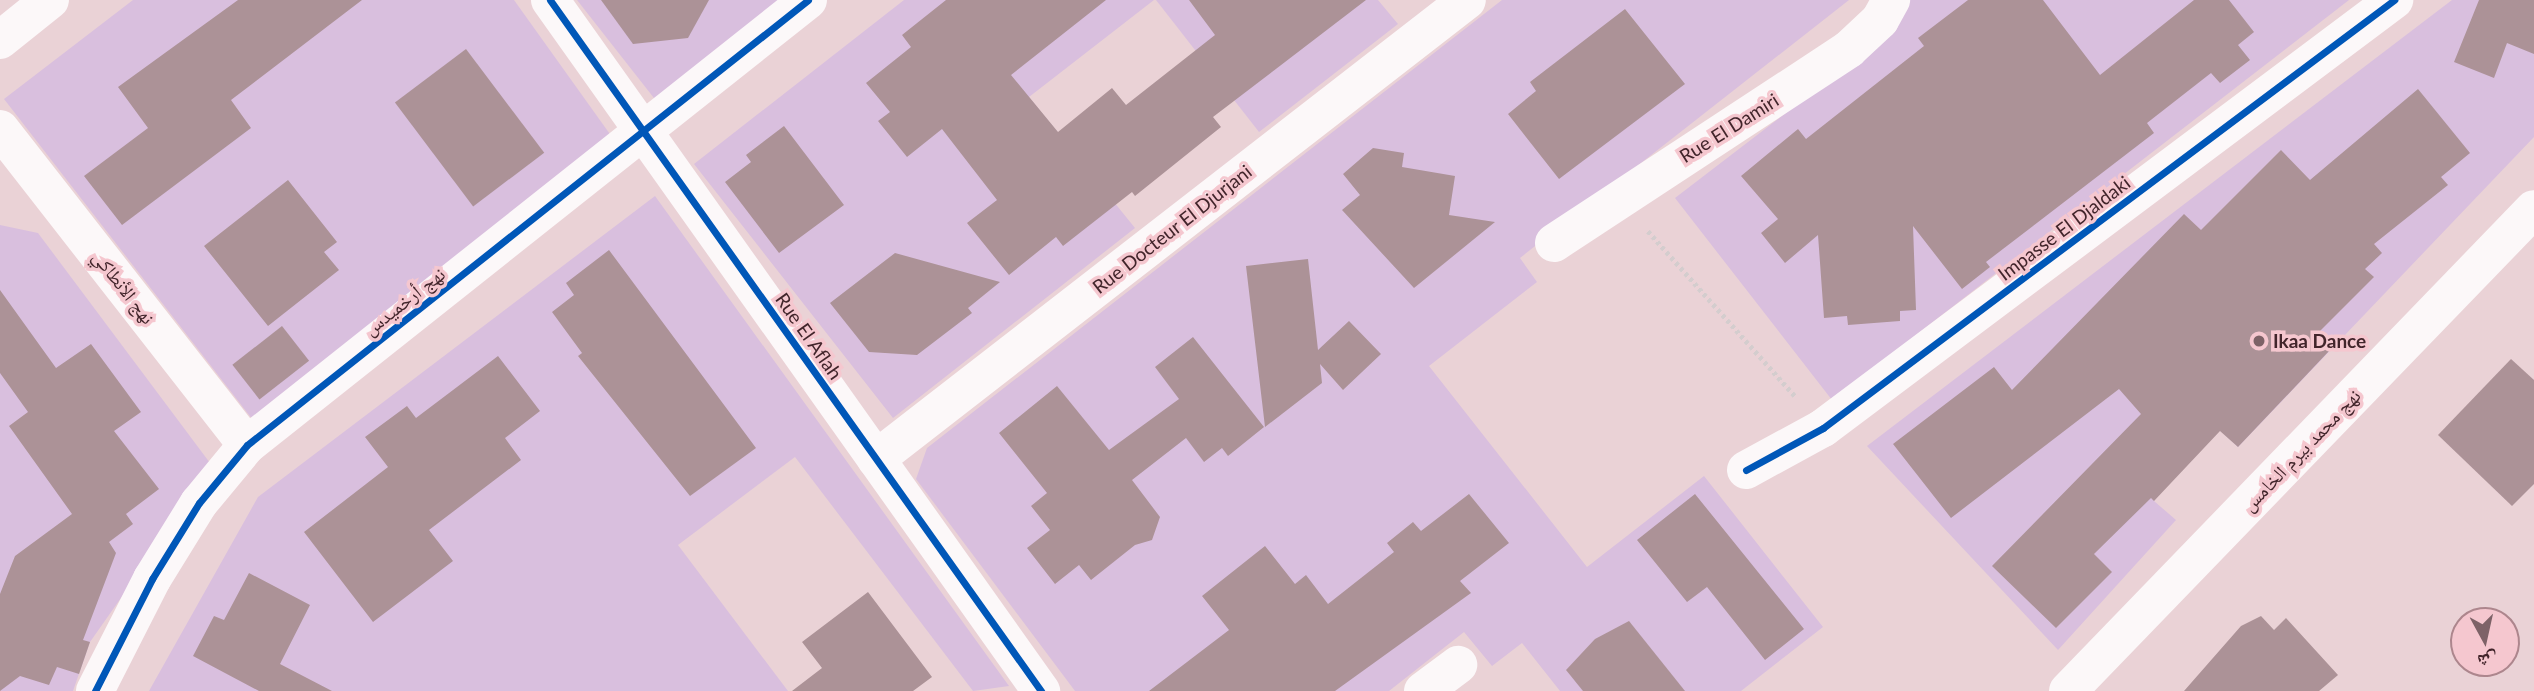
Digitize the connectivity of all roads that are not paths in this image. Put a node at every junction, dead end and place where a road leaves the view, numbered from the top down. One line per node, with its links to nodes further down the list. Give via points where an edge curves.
1 (50, 0): 7 (street)
2 (550, 0): 9 (street, Rue El Aflah)
3 (808, 0): 9 (street, نهج أرخميدس)
4 (1891, 0): 11 (street, Rue El Damiri, via 1880,20 1849,48 1732,129 1618,196)
5 (2394, 0): 14 (street, Impasse El Djaldaki, via 1823,428)
6 (1444, 7): 13 (street, Rue Docteur El Djurjani)
7 (0, 40)
8 (0, 129): 12 (street, نهج الأنطاكي)
9 (646, 130): 12 (street, نهج أرخميدس); 13 (street, Rue El Aflah)
10 (2534, 209): 19 (street, نهج محمد بيرم الخامس)
11 (1554, 243)
12 (247, 445): 17 (street, نهج أرخميدس, via 172,546 114,643)
13 (876, 459): 16 (street, Rue El Aflah)
14 (1746, 470)
15 (1458, 665): 18 (street)
16 (1035, 689)
17 (94, 691)
18 (1423, 691)
19 (2068, 691)

